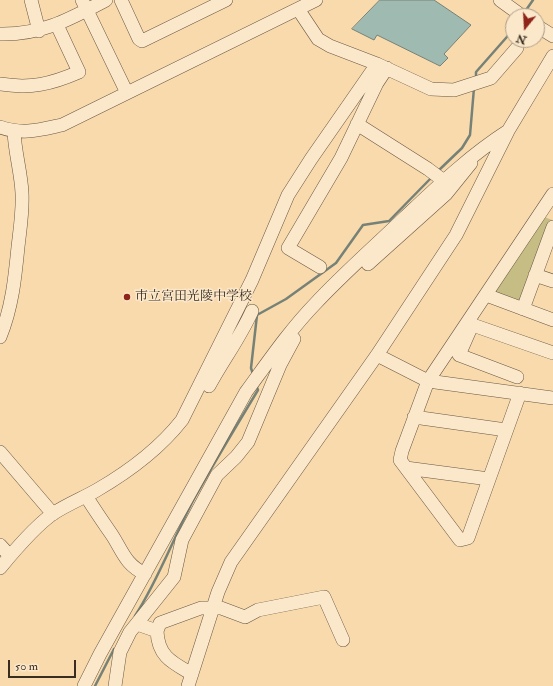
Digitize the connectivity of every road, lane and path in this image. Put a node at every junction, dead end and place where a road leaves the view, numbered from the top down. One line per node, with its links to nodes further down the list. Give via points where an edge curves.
1 (30, 0): 11 (street)
2 (106, 0): 7 (street)
3 (120, 0): 4 (street, via 142,41)
4 (226, 0)
5 (316, 0): 9 (street)
6 (500, 0): 8 (street)
7 (84, 5): 10 (street); 17 (street)
8 (511, 8)
9 (298, 9): 15 (street, via 318,39); 17 (street)
10 (57, 24): 11 (street); 16 (street, via 79,72 32,86)
11 (39, 31): 12 (street)
12 (0, 34)
13 (517, 48): 15 (street, via 491,78 454,90 431,89)
14 (553, 56): 21 (street)
15 (382, 66): 18 (street, via 377,83); 42 (street, via 311,159 288,196 252,280)
16 (0, 84)
17 (127, 93): 20 (street, via 62,125 32,132)
18 (357, 124): 23 (street); 27 (street, via 341,158 288,248)
19 (0, 127): 20 (street)
20 (14, 132): 35 (street, via 14,149 22,191 22,215 11,301)
21 (508, 132): 22 (street); 37 (street, via 456,235)
22 (481, 148): 23 (street); 55 (street, via 460,179 446,194 326,302 298,334 280,365 248,442 217,475 182,540 174,577)
23 (444, 181): 53 (street, via 314,304 274,353 246,392)
24 (553, 194): 30 (street)
25 (553, 227): 26 (street)
26 (550, 245): 28 (street)
27 (320, 267)
28 (536, 275): 29 (street); 31 (street)
29 (553, 281)
30 (486, 295): 31 (street); 34 (street)
31 (523, 309): 33 (street)
32 (252, 311): 42 (street, via 233,348 206,390)
33 (553, 320)
34 (470, 324): 36 (street); 38 (street, via 459,355); 39 (street)
35 (0, 337)
36 (553, 353)
37 (377, 355): 39 (street); 54 (street, via 231,562)
38 (517, 377)
39 (428, 381): 40 (street); 43 (street)
40 (520, 393): 41 (street); 44 (street)
41 (553, 398)
42 (192, 399): 48 (street, via 182,420 169,436 149,453)
43 (414, 417): 44 (street); 46 (street, via 400,460)
44 (506, 430): 47 (street)
45 (1, 454): 49 (street)
46 (406, 468): 47 (street); 47 (street, via 460,540 468,538)
47 (489, 479)
48 (86, 496): 49 (street); 53 (street, via 121,553 131,566)
49 (53, 514): 51 (street)
50 (0, 546): 51 (street)
51 (10, 556): 52 (street)
52 (0, 568)
53 (145, 574): 59 (street)
54 (213, 608): 56 (street, via 200,608 160,623); 57 (street, via 221,608 244,617 258,610 324,597); 58 (street)
55 (137, 624): 56 (street); 60 (street, via 120,652)
56 (157, 632): 58 (street, via 166,658)
57 (343, 640)
58 (190, 680)
59 (84, 686)
60 (114, 686)

